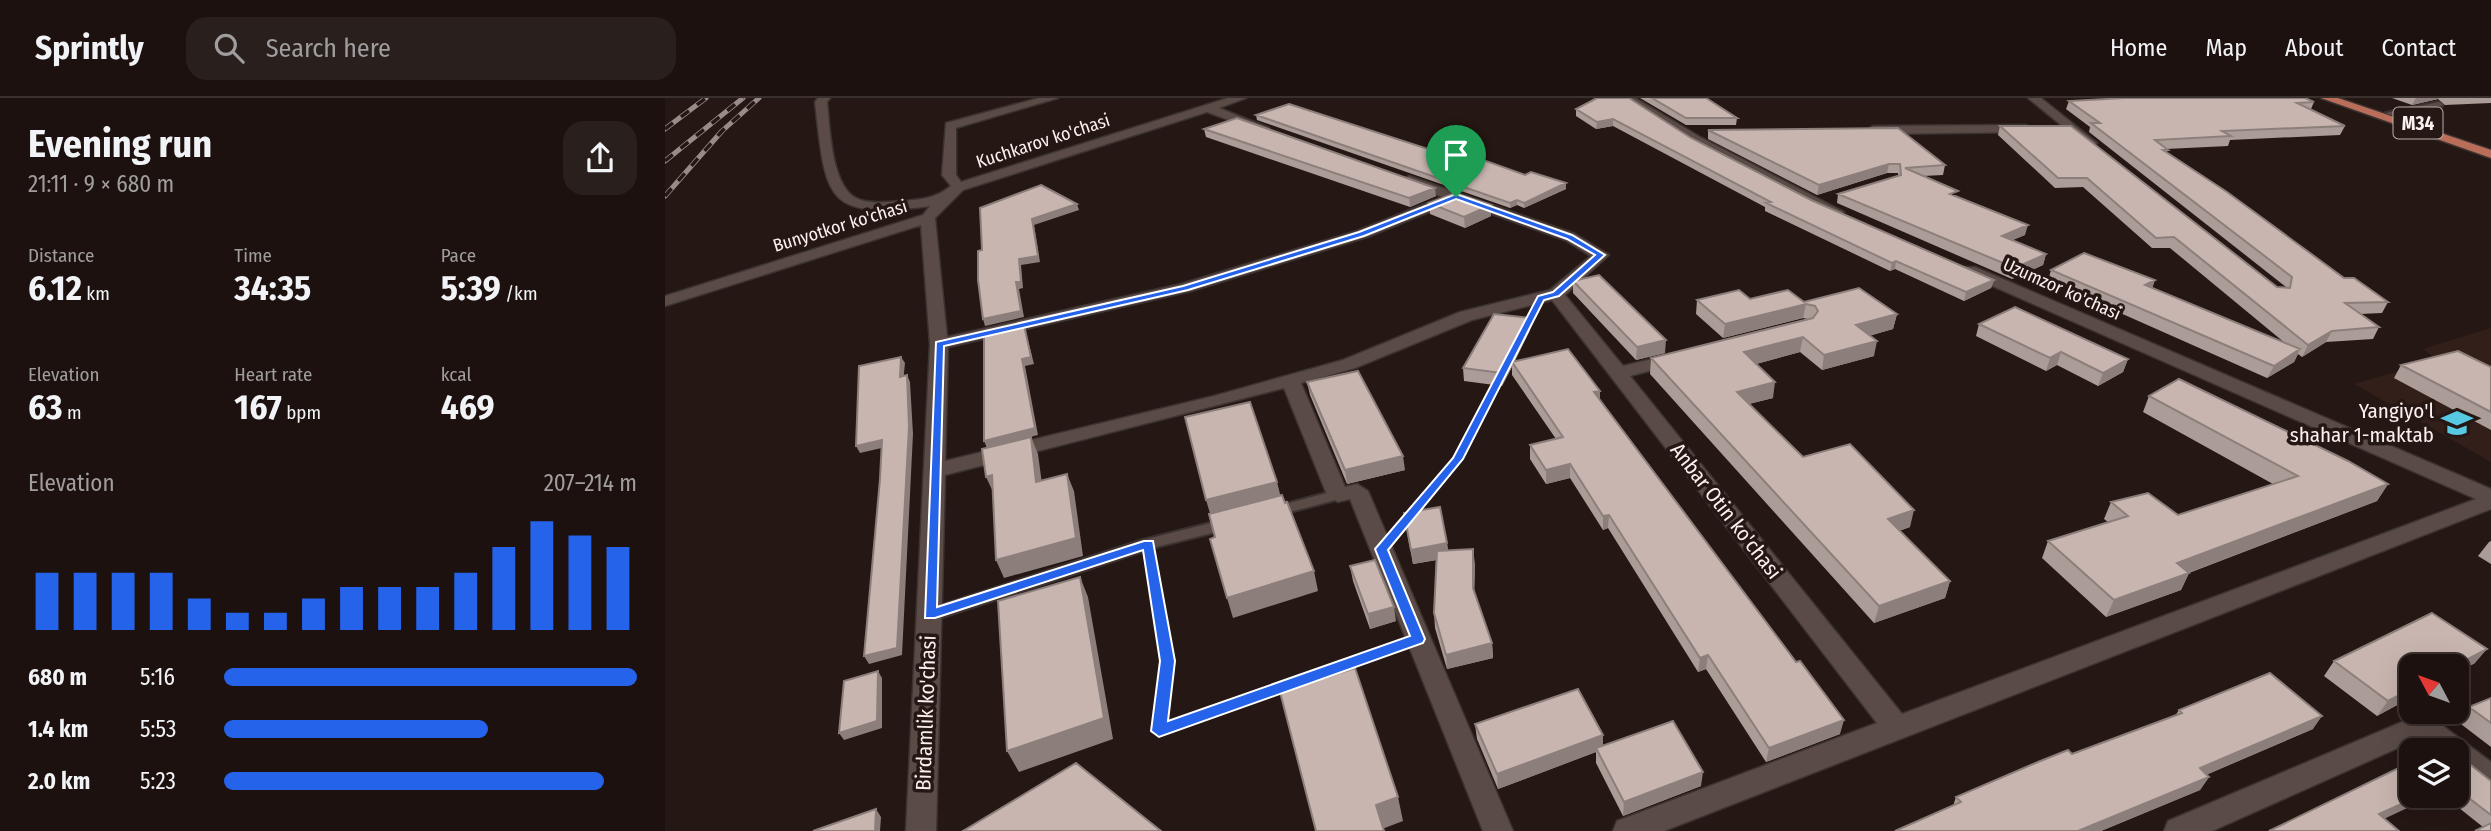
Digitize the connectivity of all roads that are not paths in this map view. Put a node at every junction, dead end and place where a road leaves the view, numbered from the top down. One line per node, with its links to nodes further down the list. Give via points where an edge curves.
1 (824, 98): 24 (street, Bunyotkor ko'chasi, via 831,179 845,200 871,208)
2 (1052, 98): 20 (street, via 950,125 949,175)
3 (1240, 98): 9 (street, Kuchkarov ko'chasi)
4 (1627, 98): 14 (street)
5 (2034, 98): 11 (street)
6 (2327, 98): 18 (main road, M34)
7 (2346, 98): 10 (main road, M34)
8 (2439, 104): 10 (lane)
9 (1206, 108): 15 (street); 20 (street, Kuchkarov ko'chasi)
10 (2390, 113): 16 (main road, M34)
11 (2072, 128): 12 (street); 17 (street)
12 (1863, 130)
13 (1710, 131): 14 (street)
14 (1682, 132): 23 (street)
15 (1281, 135)
16 (2491, 147)
17 (2105, 154)
18 (2491, 154)
19 (1393, 174): 22 (street)
20 (958, 187): 24 (street, Kuchkarov ko'chasi)
21 (1842, 195): 23 (street)
22 (1456, 197): 27 (street, via 1570,237 1601,255); 29 (street, via 1361,234 1185,288)
23 (1816, 203): 25 (street)
24 (935, 209): 28 (street, Bunyotkor ko'chasi); 29 (street, Birdamlik ko'chasi)
25 (1854, 220)
26 (1956, 264): 35 (street, Uzumzor ko'chasi)
27 (1556, 294): 31 (street, Anbar Otin ko'chasi); 32 (street, via 1466,316 1349,364)
28 (665, 301)
29 (939, 344): 33 (street, Birdamlik ko'chasi)
30 (1698, 353): 31 (street)
31 (1618, 373): 37 (street, Anbar Otin ko'chasi)
32 (1290, 380): 33 (street); 34 (street)
33 (937, 470): 36 (street, Birdamlik ko'chasi)
34 (1338, 495): 36 (lane, via 1148,544); 42 (street, via 1357,491)
35 (2491, 499): 37 (street)
36 (930, 615): 41 (street, Birdamlik ko'chasi)
37 (1897, 728): 43 (street)
38 (2438, 738): 44 (street, via 2421,724)
39 (2469, 762): 40 (street)
40 (2491, 779)
41 (921, 831)
42 (1497, 831)
43 (1628, 831)
44 (2179, 831)

